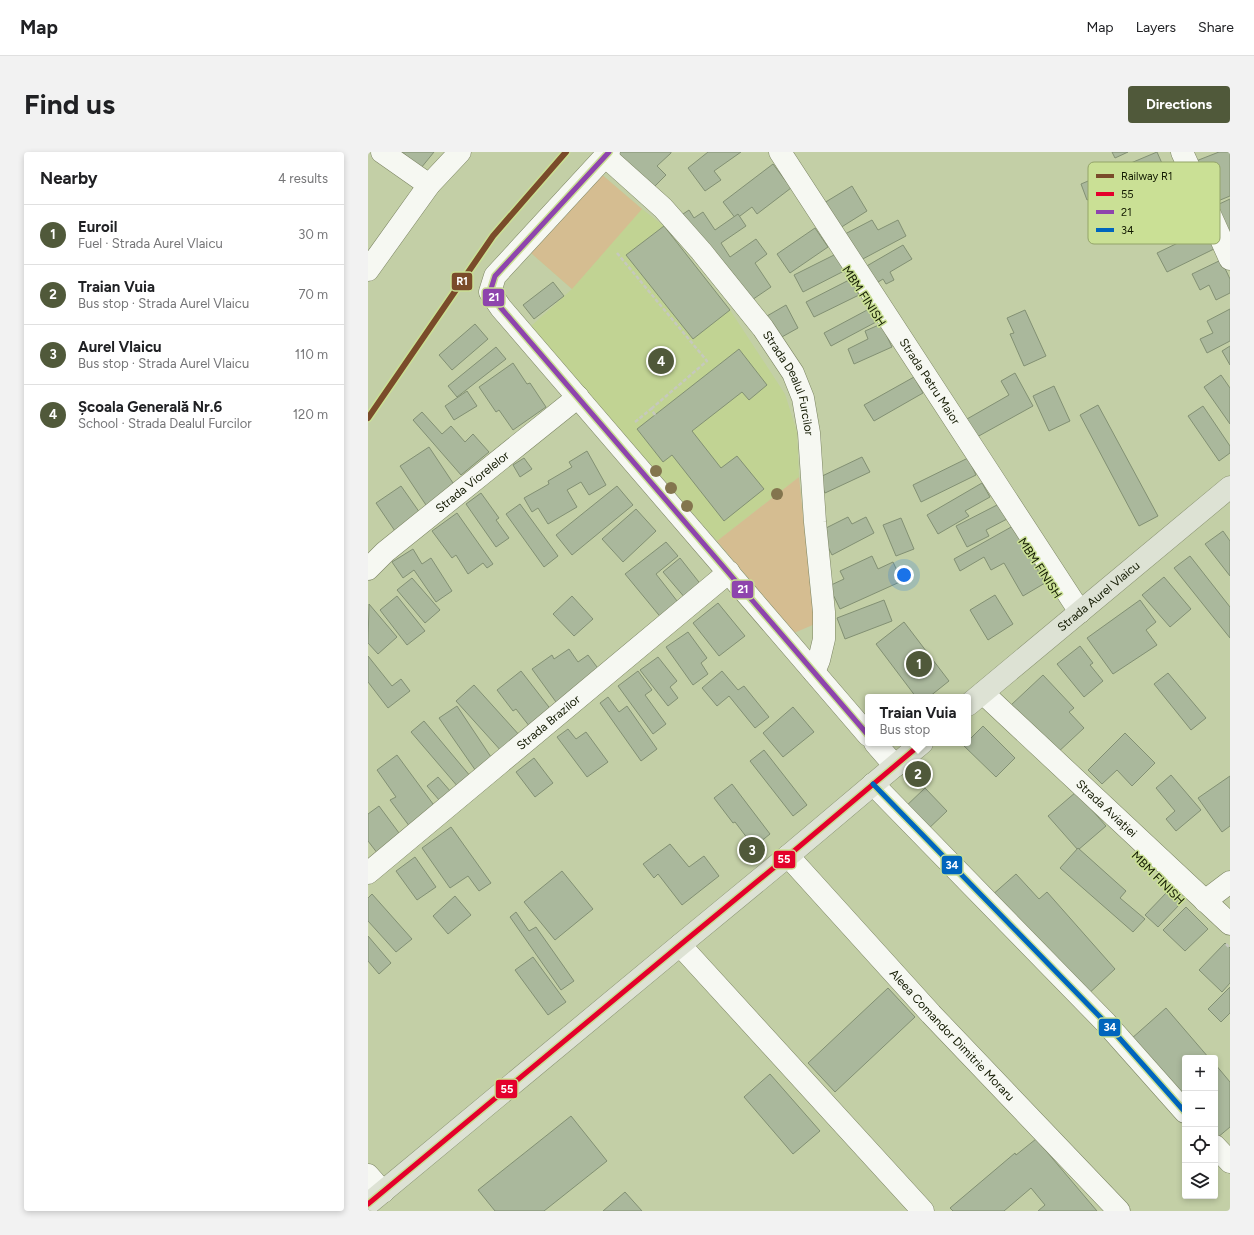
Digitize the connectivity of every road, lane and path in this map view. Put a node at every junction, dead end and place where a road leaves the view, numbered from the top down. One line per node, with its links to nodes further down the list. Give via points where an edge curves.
1 (382, 152): 7 (street)
2 (460, 152): 7 (street)
3 (780, 152): 19 (street, Strada Petru Maior)
4 (1182, 152): 6 (street)
5 (607, 154): 12 (street, via 495,276 490,292); 20 (street, Strada Dealul Furcilor, via 701,251 763,328 793,373 802,398 809,433 824,612 824,639)
6 (1186, 162)
7 (429, 185): 11 (street)
8 (1220, 237): 10 (street)
9 (617, 253): 13 (path, via 707,361)
10 (1230, 259)
11 (368, 270)
12 (578, 397): 17 (street, Strada Viorelelor, via 385,552); 18 (street)
13 (651, 409): 14 (path); 15 (path)
14 (655, 415)
15 (635, 422)
16 (1230, 487): 19 (main road, Strada Aurel Vlaicu)
17 (368, 569)
18 (729, 572): 20 (street); 28 (street, Strada Brazilor)
19 (1080, 612): 21 (main road, Strada Aurel Vlaicu)
20 (814, 672): 22 (street)
21 (975, 699): 30 (street, Strada Aviației)
22 (865, 732)
23 (878, 746): 25 (street)
24 (918, 746): 25 (main road)
25 (895, 766): 26 (main road)
26 (873, 784): 27 (main road); 34 (street, via 1106,1024)
27 (788, 856): 32 (main road); 40 (street, Aleea Comandor Dimitrie Moraru, via 931,1014)
28 (368, 873)
29 (1230, 882): 30 (street)
30 (1206, 901): 31 (street, Strada Aviației)
31 (1226, 932): 33 (path)
32 (680, 945): 38 (main road); 39 (street)
33 (1230, 948)
34 (1182, 1109)
35 (1218, 1149): 36 (street)
36 (1230, 1162)
37 (368, 1175): 38 (street)
38 (375, 1198)
39 (923, 1211)
40 (1119, 1211)

